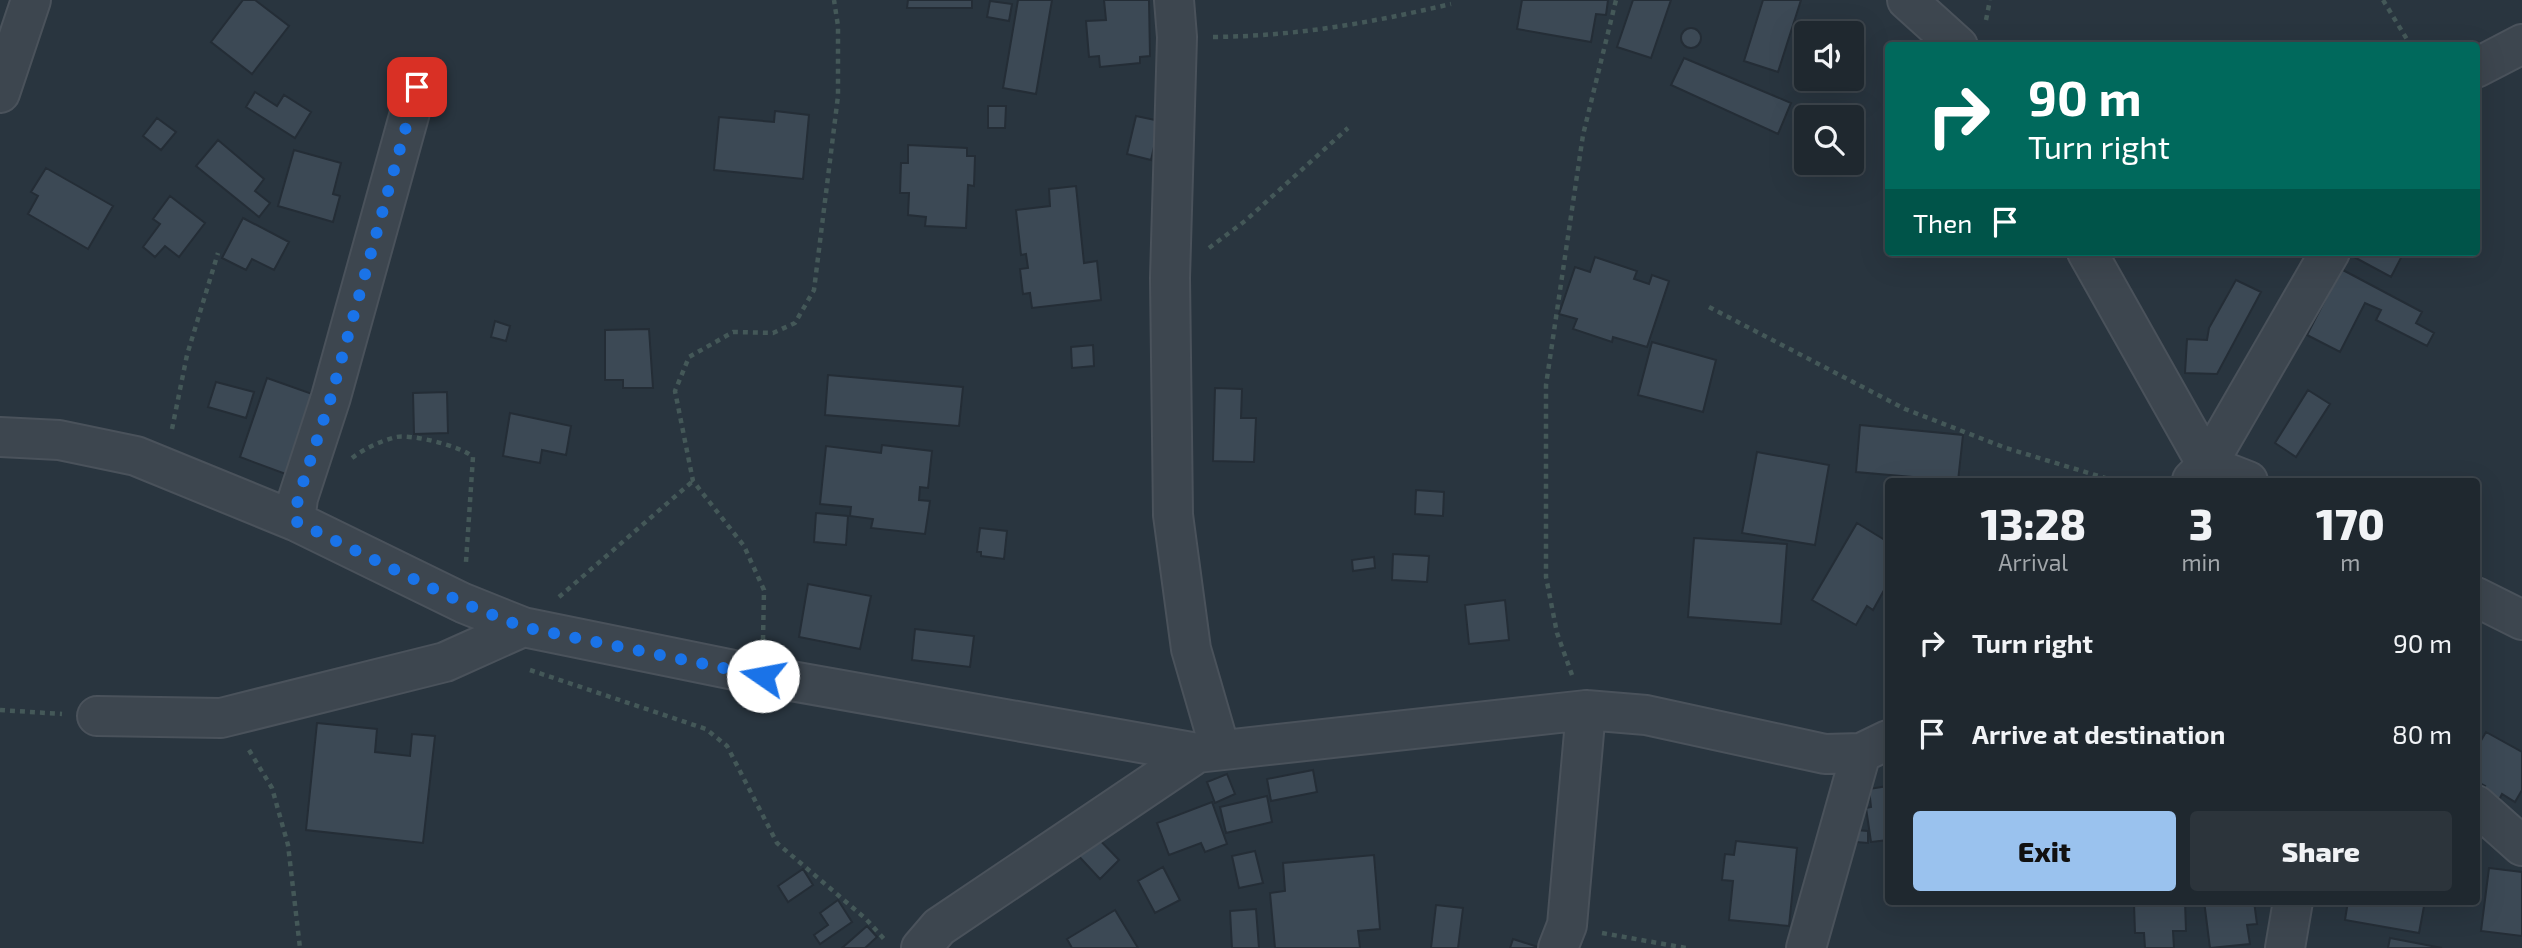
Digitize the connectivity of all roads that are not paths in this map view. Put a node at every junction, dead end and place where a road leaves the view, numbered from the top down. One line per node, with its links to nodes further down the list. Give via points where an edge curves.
1 (31, 0): 8 (street)
2 (1907, 0): 4 (street)
3 (1175, 19): 21 (street, via 1170,278 1173,515)
4 (1954, 42)
5 (2522, 44): 6 (street)
6 (2480, 66)
7 (417, 87): 14 (street)
8 (0, 93)
9 (2089, 256): 12 (street)
10 (2328, 256): 12 (street)
11 (0, 437): 14 (street, via 59,440 136,456)
12 (2199, 473): 13 (street)
13 (2230, 478)
14 (296, 510): 17 (street, via 463,603)
15 (2480, 599): 16 (street)
16 (2522, 620)
17 (523, 627): 19 (street, via 445,662 221,718); 21 (street, via 763,676)
18 (1586, 710): 20 (street, via 1646,715 1825,754); 21 (street); 25 (street)
19 (97, 716)
20 (1875, 747): 27 (street)
21 (1208, 751): 26 (street, via 939,927)
22 (2480, 809): 23 (street)
23 (2522, 846)
24 (2292, 905): 28 (street)
25 (1562, 936)
26 (921, 948)
27 (1806, 948)
28 (2285, 948)

